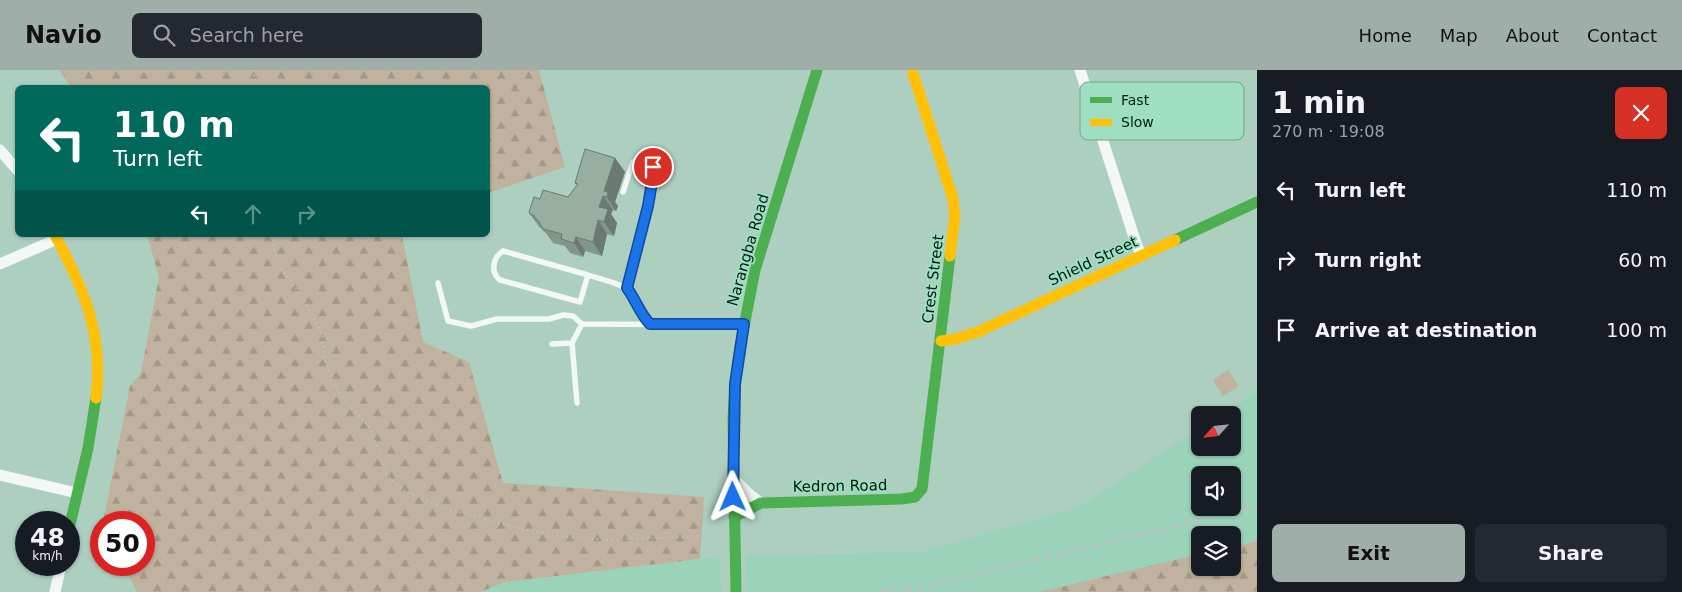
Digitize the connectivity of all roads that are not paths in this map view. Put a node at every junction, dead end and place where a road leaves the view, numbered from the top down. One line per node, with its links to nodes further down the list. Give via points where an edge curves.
1 (817, 70): 18 (street, Narangba Road, via 757,262)
2 (912, 70): 19 (street, Crest Street, via 955,207)
3 (1080, 70): 4 (street)
4 (1084, 82)
5 (1103, 140): 11 (street)
6 (0, 150): 7 (street)
7 (15, 168)
8 (623, 192): 15 (lane, via 633,162 641,158 651,162 652,182)
9 (1257, 202): 11 (street, Shield Street)
10 (56, 237): 12 (street); 25 (street, via 83,291 98,350 98,396)
11 (1141, 254): 19 (street, Shield Street, via 980,331)
12 (0, 264)
13 (588, 276): 13 (lane, via 503,251 495,260 495,274 500,280 580,302); 15 (lane)
14 (438, 283): 16 (lane, via 448,321 471,326 497,318 549,319 563,315 573,316)
15 (627, 288): 17 (lane)
16 (582, 324): 17 (lane); 20 (lane)
17 (650, 324): 18 (lane)
18 (744, 324): 24 (street, Narangba Road, via 735,384)
19 (941, 341): 26 (street, Crest Street, via 923,483)
20 (572, 343): 21 (lane); 22 (lane)
21 (552, 344)
22 (578, 403)
23 (0, 475): 25 (street)
24 (733, 478): 27 (street); 29 (street, Narangba Road)
25 (77, 493): 28 (street)
26 (918, 495): 27 (street, Kedron Road, via 902,499)
27 (761, 503): 29 (street, Kedron Road)
28 (73, 511)
29 (734, 517): 32 (street, Narangba Road)
30 (59, 576): 31 (street)
31 (55, 592)
32 (736, 592)

